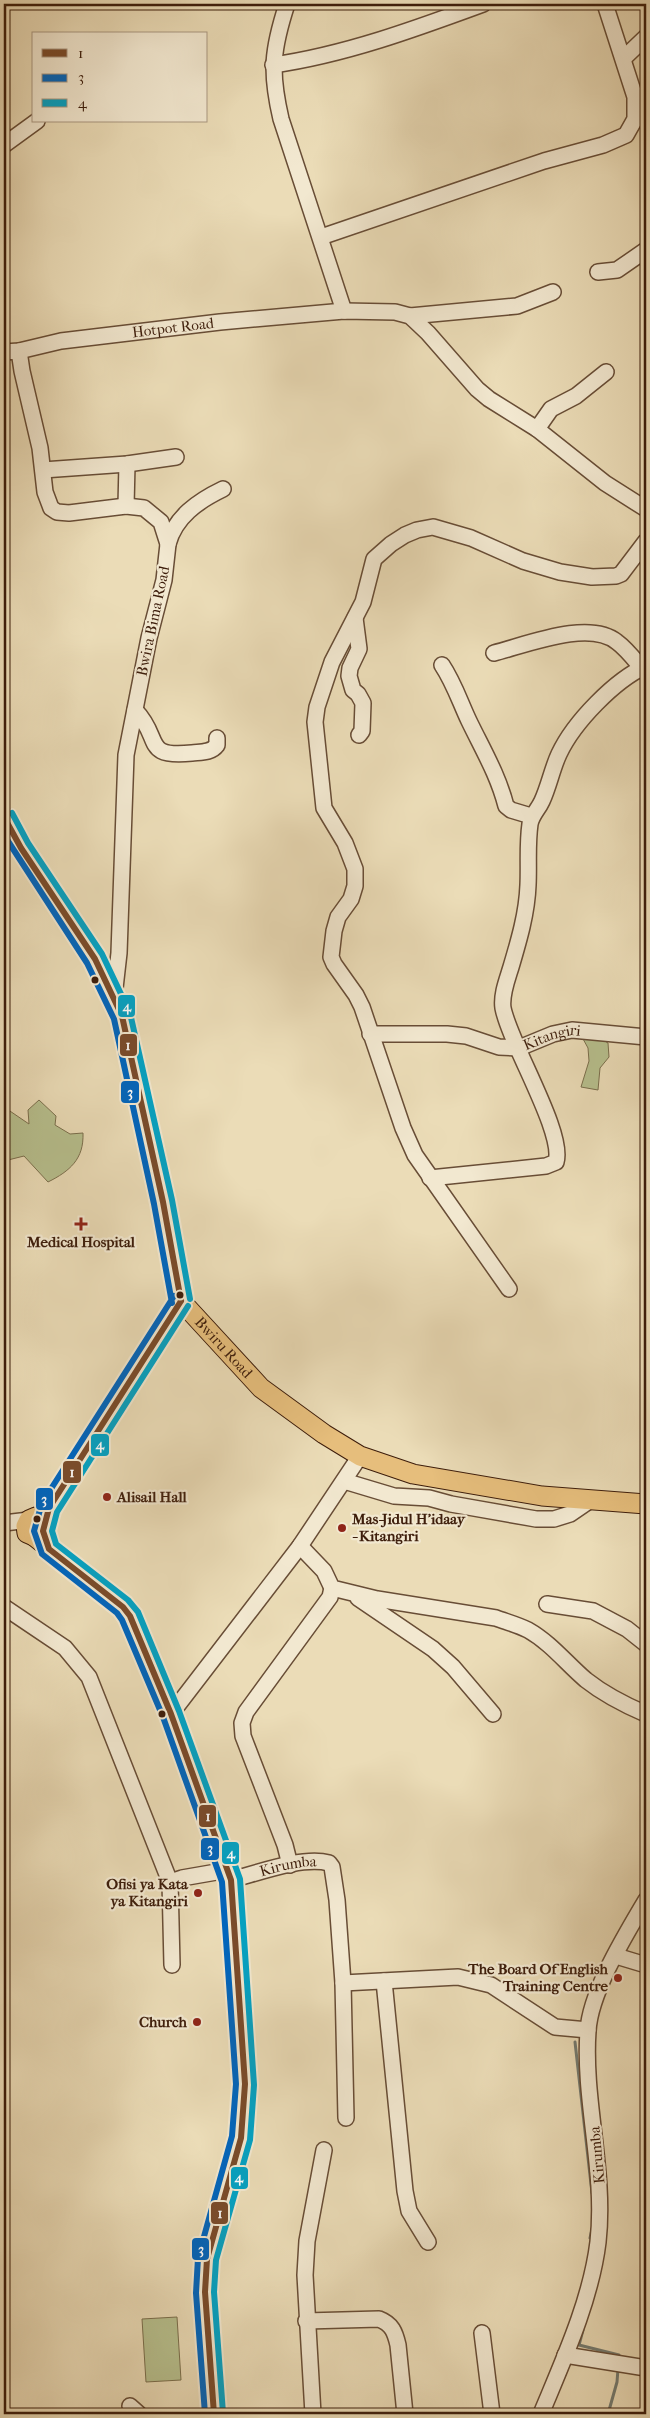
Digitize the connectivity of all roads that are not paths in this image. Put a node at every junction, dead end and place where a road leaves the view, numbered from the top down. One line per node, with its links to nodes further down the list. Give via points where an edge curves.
1 (287, 4): 6 (street)
2 (482, 4): 6 (street, via 354,46)
3 (605, 4): 5 (street)
4 (646, 37): 5 (street)
5 (624, 58): 9 (street, via 636,109 635,119 626,135)
6 (273, 65): 9 (street, via 281,119)
7 (36, 122): 8 (street)
8 (4, 145)
9 (320, 237): 13 (street)
10 (646, 250): 11 (street, via 617,270)
11 (598, 272)
12 (553, 292): 14 (street, Hotpot Road, via 517,306)
13 (344, 311): 14 (street, Hotpot Road, via 395,312); 15 (street, Hotpot Road, via 61,341)
14 (410, 316): 18 (street, via 488,399)
15 (20, 351): 16 (street, Hotpot Road); 21 (street, Bwira Bima Road)
16 (4, 352)
17 (606, 372): 18 (street, via 576,396 551,409)
18 (537, 429): 24 (street, via 605,483)
19 (176, 457): 20 (street)
20 (127, 464): 21 (street); 23 (street)
21 (43, 470): 23 (street, Bwira Bima Road, via 48,502 57,512 89,512)
22 (223, 490): 26 (street, via 198,504 178,521)
23 (126, 506): 26 (street, Bwira Bima Road, via 144,508 156,516)
24 (646, 510)
25 (646, 541): 27 (street, via 621,574 592,577 544,567 455,532 426,527 391,544 374,559)
26 (168, 544): 31 (street, Bwira Bima Road, via 164,580)
27 (355, 618): 32 (street, via 358,649 349,676 353,690 363,702); 37 (street, via 332,662 314,722 324,808 356,869 351,899 338,917 332,957 356,995)
28 (494, 653): 30 (street, via 586,632 617,642)
29 (442, 665): 34 (street, via 494,768 506,806)
30 (645, 669): 34 (street, via 615,685 580,722 559,753 542,802)
31 (135, 710): 33 (street, via 147,724 158,751 163,754 210,750 217,744); 36 (street, Bwira Bima Road, via 126,756 119,961)
32 (359, 735)
33 (217, 738)
34 (532, 816): 39 (street, via 527,846 527,901 504,992 503,1008)
35 (4, 817): 36 (main road, via 95,960)
36 (114, 997): 42 (main road, via 126,1030)
37 (370, 1034): 39 (street, Kitangiri, via 447,1034 466,1036 499,1047); 40 (street, via 403,1128)
38 (646, 1038): 39 (street, Kitangiri, via 572,1030)
39 (519, 1048): 40 (street, via 544,1109 557,1151 556,1162 546,1166)
40 (430, 1178): 41 (street)
41 (509, 1289)
42 (181, 1301): 43 (main road, Bwiru Road, via 261,1388); 47 (main road)
43 (360, 1456): 44 (street); 45 (main road, Bwiru Road, via 413,1474 498,1490)
44 (344, 1480): 45 (street, via 394,1496 430,1498 536,1519 554,1519 570,1514); 48 (street)
45 (589, 1501): 46 (main road, Bwiru Road)
46 (646, 1504)
47 (33, 1526): 54 (main road, via 130,1616)
48 (300, 1546): 49 (street, via 324,1571); 54 (street)
49 (332, 1588): 50 (street); 57 (street, via 330,1597 246,1712 242,1723 243,1736 286,1845)
50 (350, 1593): 55 (street, via 433,1649); 56 (street, via 496,1618 528,1630 586,1680 613,1699)
51 (547, 1604): 53 (street, via 593,1611 627,1629)
52 (4, 1607): 59 (street, via 65,1648 85,1669)
53 (646, 1644)
54 (171, 1714): 58 (main road)
55 (493, 1714)
56 (646, 1714)
57 (290, 1865): 58 (street, Kirumba); 65 (street, Kirumba, via 322,1861 332,1867)
58 (229, 1875): 59 (street, Kirumba, via 182,1878); 74 (main road, via 245,2113 207,2259 205,2292)
59 (170, 1882): 62 (street)
60 (646, 1900): 61 (street, Kirumba)
61 (616, 1956): 63 (street); 66 (street, Kirumba, via 593,2005)
62 (172, 1965)
63 (646, 1965)
64 (384, 1982): 65 (street); 66 (street, via 458,1977 475,1980 491,1985 555,2028); 69 (street, via 404,2191 409,2211)
65 (343, 1984): 67 (street, Kirumba)
66 (588, 2030): 72 (street, Kirumba, via 590,2089 601,2197 598,2242 594,2270)
67 (346, 2118)
68 (324, 2150): 70 (street, via 307,2241)
69 (428, 2242)
70 (306, 2321): 75 (street); 76 (street, via 379,2319 387,2322 396,2335 398,2345)
71 (482, 2333): 77 (street)
72 (565, 2355): 73 (street); 78 (street, Kirumba)
73 (646, 2368)
74 (214, 2414)
75 (313, 2414)
76 (405, 2414)
77 (492, 2414)
78 (541, 2414)

